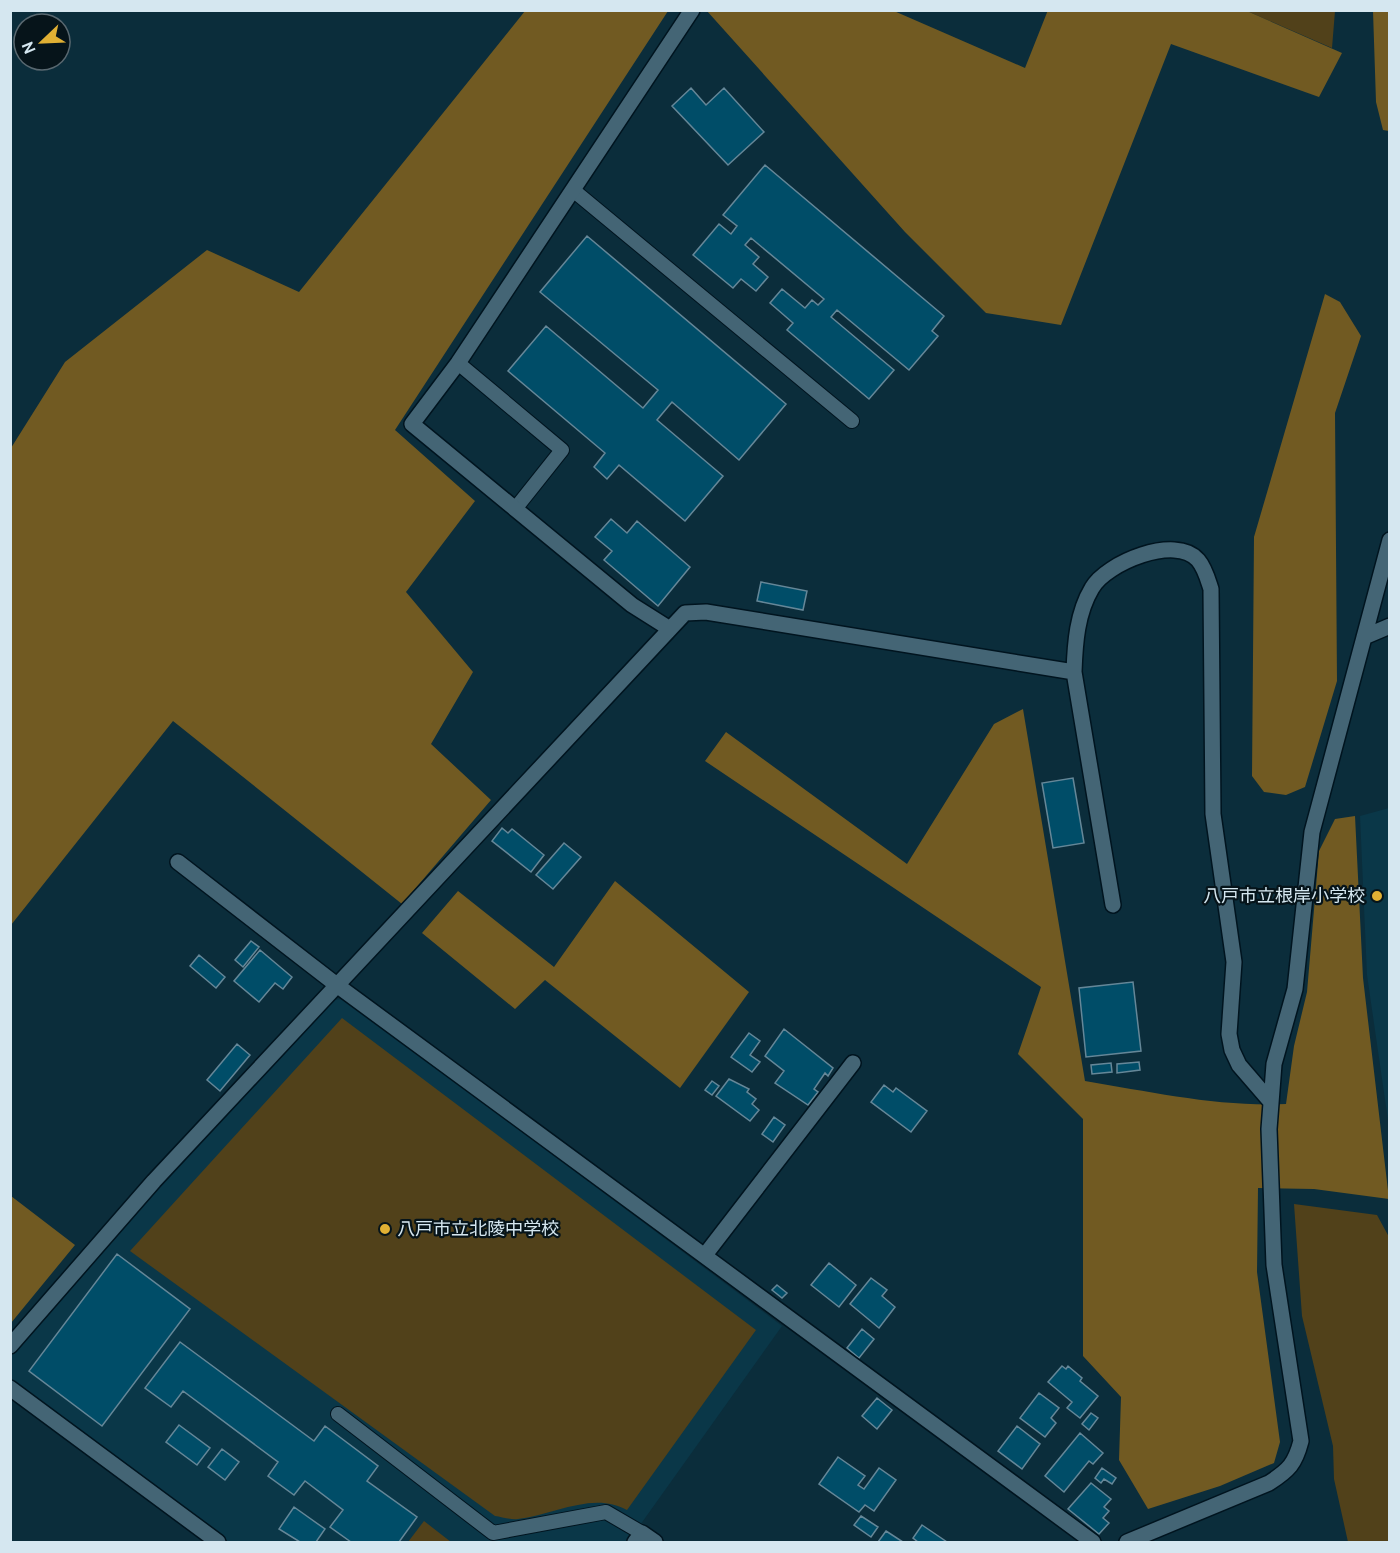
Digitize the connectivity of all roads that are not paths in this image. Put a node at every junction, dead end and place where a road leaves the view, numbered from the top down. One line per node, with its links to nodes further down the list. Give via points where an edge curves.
1 (692, 10): 2 (street)
2 (573, 190): 3 (street); 4 (lane)
3 (458, 363): 5 (street, via 412,424); 5 (lane, via 562,450)
4 (852, 421)
5 (515, 509): 8 (street, via 632,604)
6 (1389, 540): 9 (street)
7 (1389, 626): 9 (street)
8 (670, 629): 10 (street, via 685,613 706,612); 13 (street)
9 (1364, 637): 15 (street, via 1312,832 1295,990 1274,1064)
10 (1074, 672): 12 (street); 15 (street, via 1080,616 1093,586 1112,568 1160,550 1186,552 1198,559 1210,590 1214,814 1234,962 1229,1034 1239,1065)
11 (178, 862): 13 (street)
12 (1113, 905)
13 (338, 986): 16 (street); 17 (street, via 154,1181)
14 (853, 1063): 16 (street)
15 (1271, 1102): 24 (street, via 1274,1265 1301,1441 1296,1461 1269,1483)
16 (705, 1255): 23 (street)
17 (10, 1346)
18 (10, 1388): 21 (street)
19 (338, 1414): 20 (lane, via 493,1533 606,1512)
20 (639, 1538): 22 (street)
21 (218, 1542)
22 (655, 1542)
23 (1093, 1542)
24 (1127, 1542)

